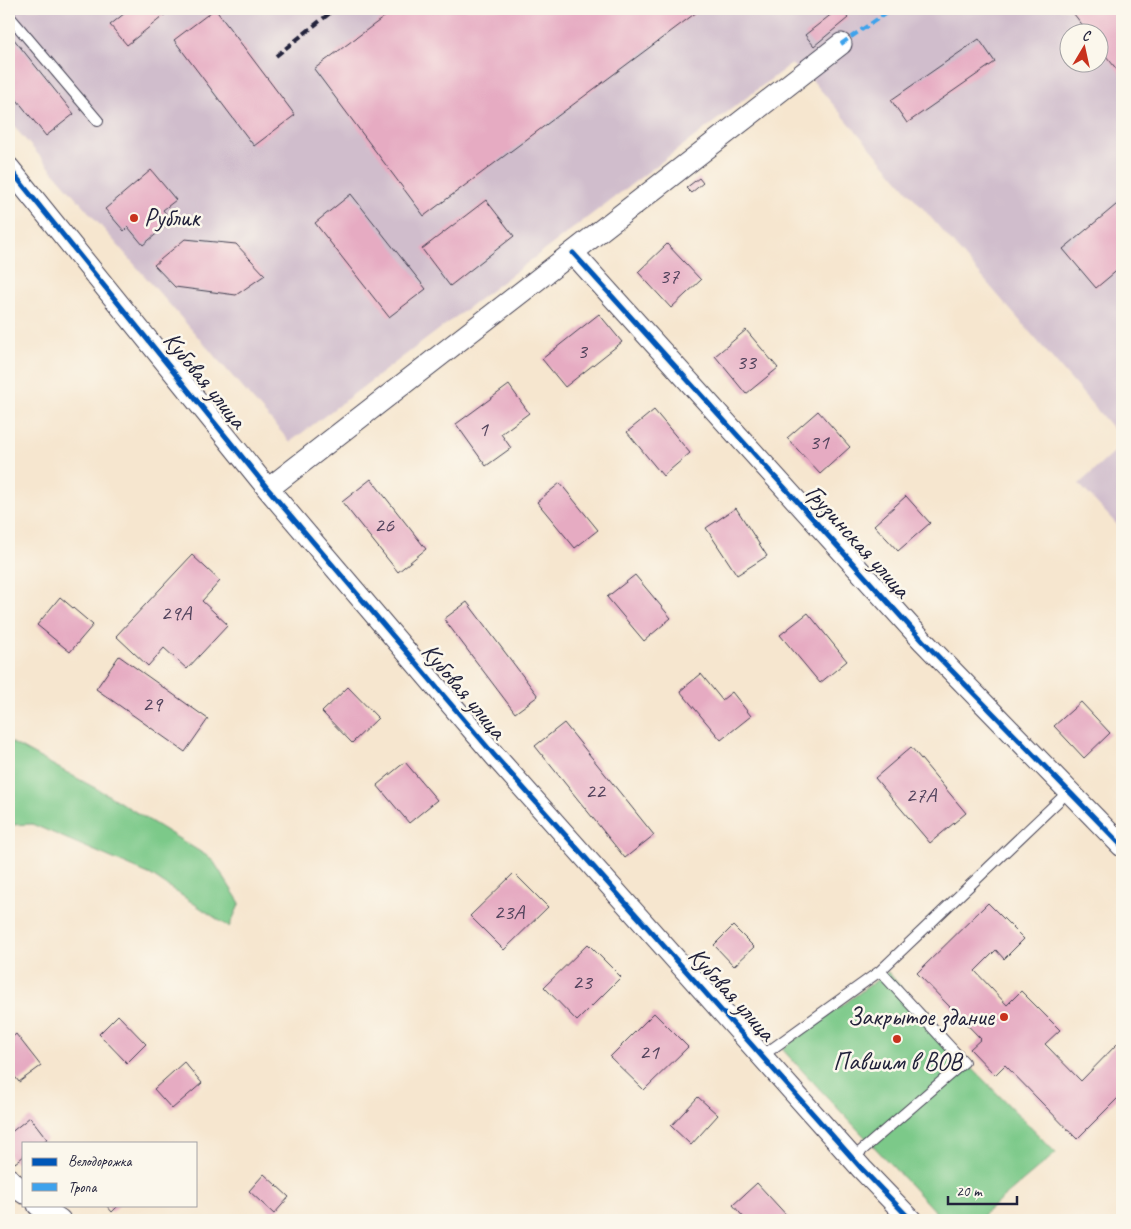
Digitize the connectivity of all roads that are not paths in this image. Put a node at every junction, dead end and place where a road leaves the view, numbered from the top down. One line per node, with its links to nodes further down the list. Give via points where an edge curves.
1 (9, 16): 3 (lane)
2 (841, 44): 5 (street)
3 (98, 121)
4 (9, 168): 6 (street, Кубовая улица)
5 (573, 253): 6 (street); 7 (street, Грузинская улица, via 923,641)
6 (268, 489): 10 (street, Кубовая улица, via 495,756)
7 (1069, 791): 8 (street, Грузинская улица); 9 (lane)
8 (1122, 846)
9 (880, 971): 10 (lane); 11 (lane, via 964,1062)
10 (762, 1056): 11 (street, Кубовая улица)
11 (852, 1158): 16 (street, Кубовая улица)
12 (9, 1179): 13 (street)
13 (22, 1190)
14 (36, 1211): 15 (street)
15 (60, 1220)
16 (911, 1220)

